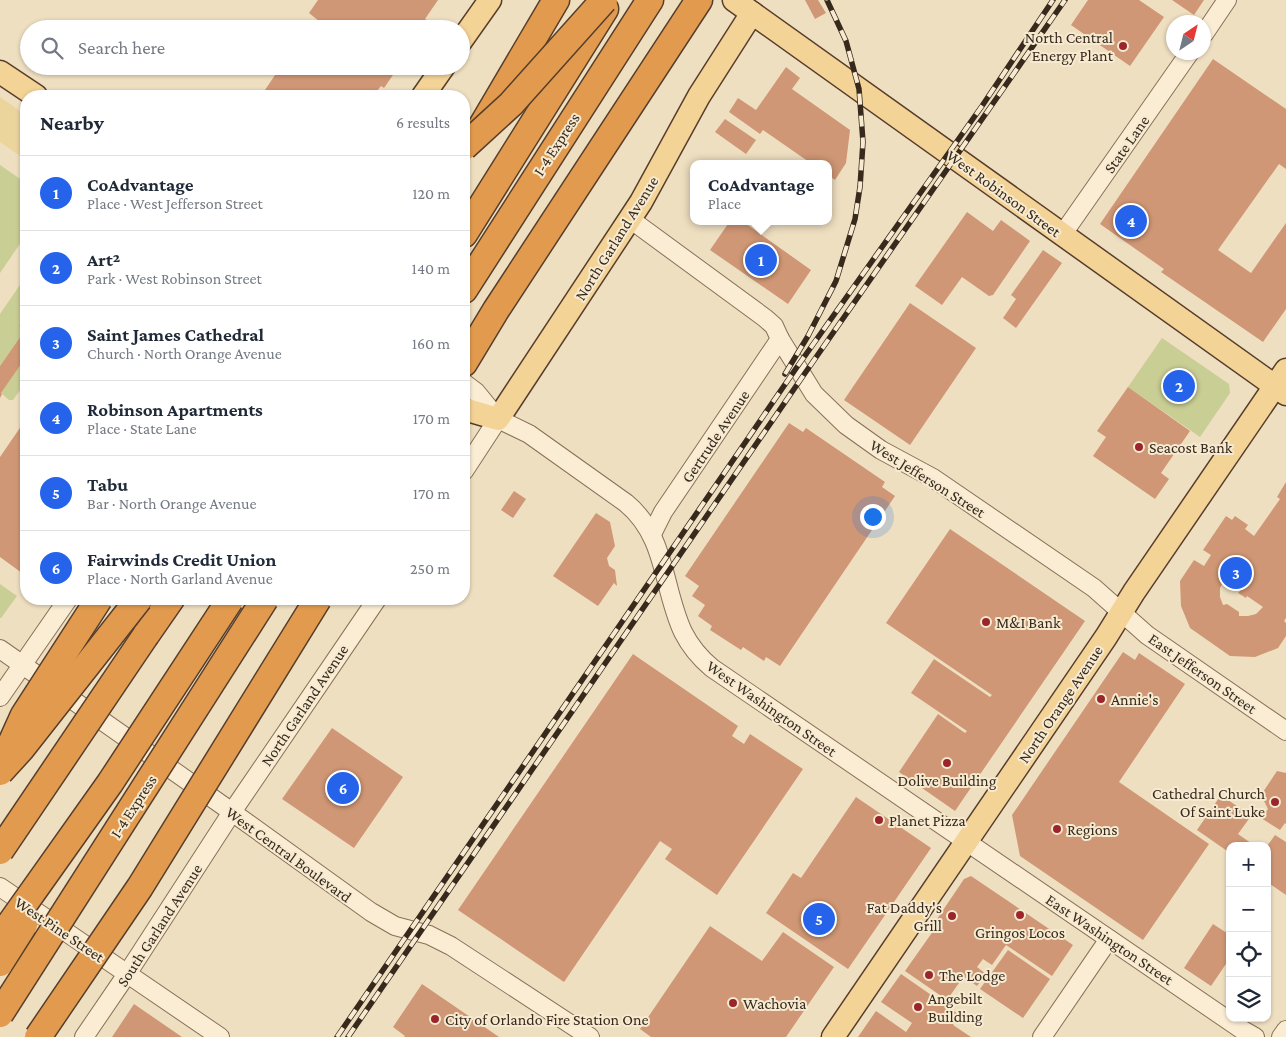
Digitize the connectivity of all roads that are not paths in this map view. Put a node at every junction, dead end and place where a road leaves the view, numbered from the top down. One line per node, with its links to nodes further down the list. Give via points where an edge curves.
1 (490, 0): 11 (main road)
2 (556, 0): 18 (highway)
3 (604, 0): 17 (highway, bridge, via 511,104)
4 (611, 0): 20 (highway, I-4 Express)
5 (650, 0): 22 (highway, I-4 Express)
6 (734, 0): 8 (main road, West Robinson Street)
7 (1227, 0): 10 (street)
8 (756, 6): 19 (main road, North Garland Avenue, via 699,96); 21 (main road, West Robinson Street)
9 (693, 8): 24 (highway)
10 (1211, 24)
11 (470, 28)
12 (1184, 60): 21 (street, State Lane)
13 (0, 72): 15 (main road)
14 (438, 75): 16 (main road)
15 (27, 90)
16 (427, 90)
17 (470, 142)
18 (470, 147)
19 (630, 219): 23 (street, West Jefferson Street, via 759,312); 28 (main road, North Garland Avenue)
20 (470, 224)
21 (1062, 235): 25 (main road, West Robinson Street)
22 (470, 279)
23 (777, 333): 30 (street, Gertrude Avenue); 39 (street, West Jefferson Street, via 814,394 846,425 976,507 1094,588)
24 (470, 353)
25 (1282, 384): 39 (main road, North Orange Avenue)
26 (470, 388): 28 (street, West Washington Street)
27 (470, 411): 28 (main road, West Washington Street)
28 (498, 419): 29 (street, North Garland Avenue); 30 (street, West Washington Street, via 529,434 626,503)
29 (470, 462)
30 (652, 534): 48 (street, West Washington Street, via 679,623 705,662)
31 (64, 605): 41 (street)
32 (95, 605): 44 (highway, bridge, via 24,714)
33 (134, 605): 45 (highway, bridge)
34 (168, 605): 49 (highway, bridge)
35 (227, 605): 46 (highway, I-4 Express, bridge)
36 (262, 605): 55 (highway, I-4 Express, bridge)
37 (314, 605): 57 (highway, bridge, via 140,887)
38 (372, 605): 47 (street, North Garland Avenue)
39 (1121, 613): 43 (street, East Jefferson Street, via 1147,635); 48 (main road, North Orange Avenue)
40 (0, 649): 41 (street, West Central Boulevard)
41 (22, 664): 42 (street); 47 (street, West Central Boulevard)
42 (0, 697)
43 (1286, 731)
44 (0, 767)
45 (0, 772)
46 (110, 783): 51 (highway, I-4 Express, bridge); 53 (highway, bridge)
47 (232, 812): 54 (street, South Garland Avenue); 60 (street, West Central Boulevard, via 370,912 395,926 429,935 452,946)
48 (966, 841): 52 (street, East Washington Street); 61 (main road, North Orange Avenue)
49 (0, 851)
50 (0, 887): 54 (street, West Pine Street)
51 (0, 938)
52 (1110, 939): 62 (street); 63 (street, East Washington Street)
53 (0, 963)
54 (127, 974): 58 (street, South Garland Avenue); 59 (street, West Pine Street)
55 (0, 1014)
56 (1286, 1030): 64 (street)
57 (38, 1037)
58 (84, 1037)
59 (220, 1037)
60 (590, 1037)
61 (833, 1037)
62 (1042, 1037)
63 (1256, 1037)
64 (1281, 1037)

